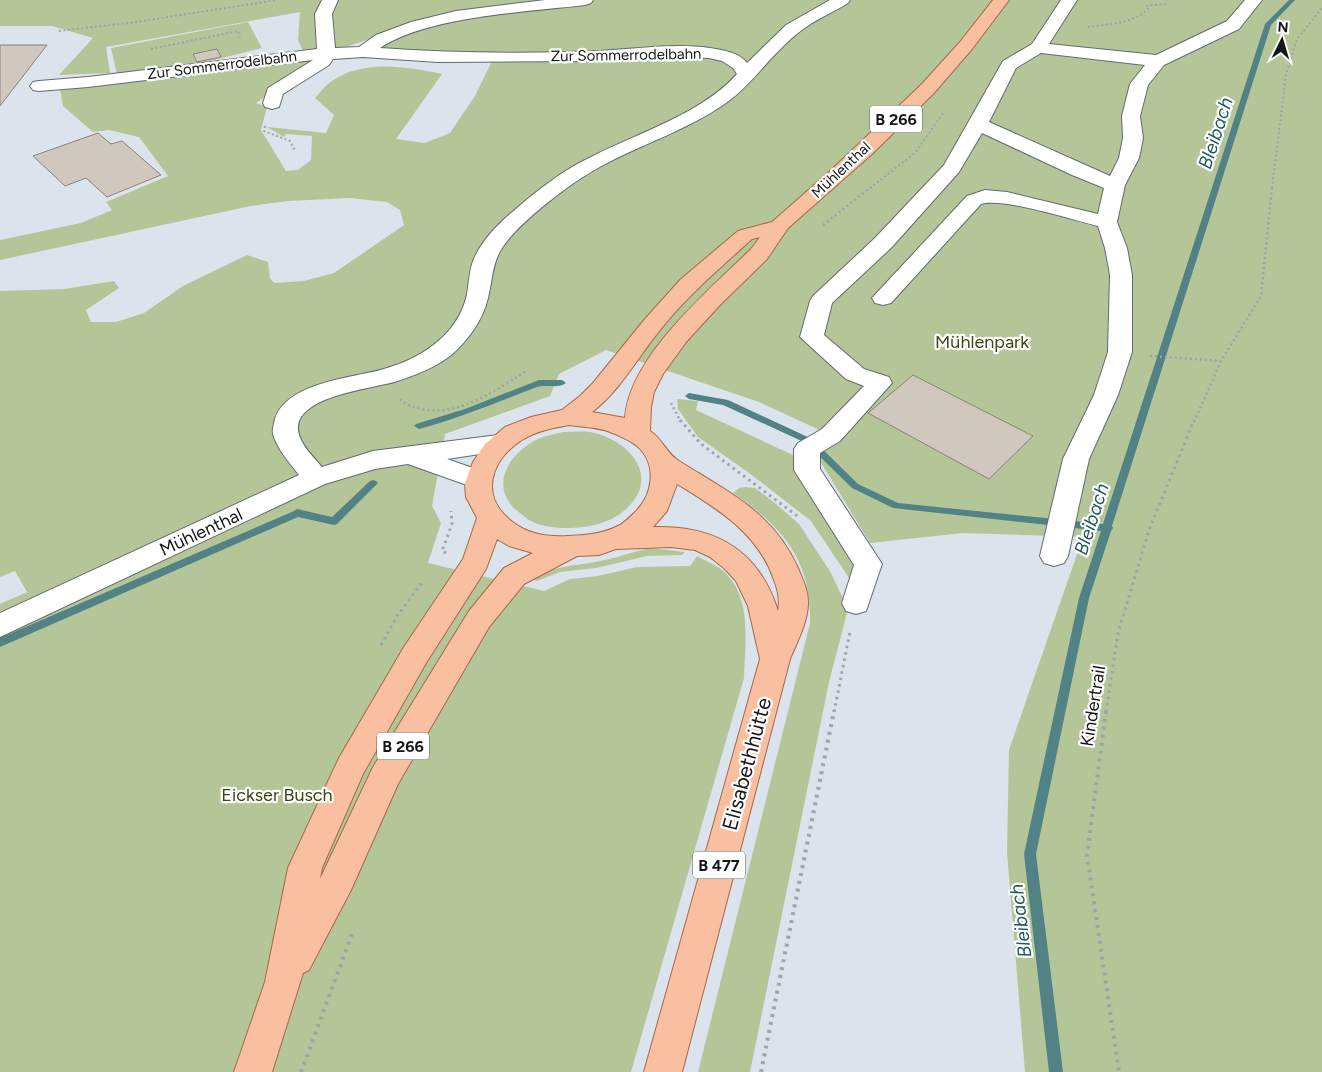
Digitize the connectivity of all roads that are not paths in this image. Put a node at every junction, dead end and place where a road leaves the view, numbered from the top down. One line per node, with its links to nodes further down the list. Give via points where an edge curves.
1 (330, 0): 11 (lane, via 326,4 324,18)
2 (585, 0): 9 (lane, via 456,16 382,38)
3 (842, 0): 7 (lane, via 792,30)
4 (1001, 0): 19 (main road, Mühlenthal / B 266, via 940,75 845,168)
5 (1069, 0): 8 (lane)
6 (1254, 0): 12 (lane, via 1233,25)
7 (779, 42): 10 (lane); 13 (lane)
8 (1038, 48): 12 (lane); 16 (lane, via 1009,65)
9 (363, 52): 10 (lane, Zur Sommerrodelbahn, via 438,57 599,56 664,51); 11 (lane, Zur Sommerrodelbahn)
10 (710, 53): 13 (lane, Zur Sommerrodelbahn, via 728,57)
11 (327, 54): 14 (lane, Zur Sommerrodelbahn); 15 (lane, via 323,62 274,92)
12 (1158, 61): 17 (lane, via 1139,84 1131,116 1133,138 1130,158)
13 (746, 74): 28 (lane, via 740,83 705,108 590,165 504,230 485,259 471,315 455,339 442,350 427,361 388,376 327,390 302,402 289,415 284,428)
14 (39, 86)
15 (272, 102)
16 (978, 124): 17 (lane); 20 (lane, via 952,168)
17 (1115, 185): 18 (lane)
18 (1107, 222): 21 (lane, via 1007,198 985,196 974,200); 33 (lane, via 1121,275 1120,352 1106,395 1076,459)
19 (779, 226): 23 (main road, Mühlenthal / B 266, via 745,235 688,285 602,389); 24 (main road, Mühlenthal / B 266, via 768,246 712,301 651,374 641,394)
20 (883, 243): 21 (lane); 34 (lane, via 821,301 812,337 855,374 880,383 831,435 807,449 807,470 868,564)
21 (916, 264): 22 (lane)
22 (883, 298)
23 (568, 417): 24 (main road, via 617,423); 25 (main road, via 542,421 518,430)
24 (637, 433): 27 (main road, via 653,446)
25 (498, 444): 26 (lane, Mühlenthal); 29 (main road, via 485,461)
26 (408, 455): 28 (lane, Mühlenthal, via 373,460); 29 (lane, Mühlenthal)
27 (663, 463): 31 (main road, via 666,480 663,497 653,513 637,528); 36 (main road, B 477, via 745,514 765,534 784,565 794,597 790,625)
28 (316, 478): 35 (lane, Mühlenthal)
29 (478, 480): 30 (main road, via 480,499)
30 (490, 518): 32 (main road, via 504,531 523,540); 37 (main road, B 266, via 476,562 415,655 350,768 305,868)
31 (616, 539): 32 (main road, via 594,546); 36 (main road, B 477, via 668,537 702,542 726,553 747,574 762,602 771,627)
32 (569, 548): 37 (main road, B 266, via 514,576 479,619 385,777 339,879)
33 (1054, 556)
34 (856, 602)
35 (0, 626)
36 (775, 659): 39 (main road, Elisabethhütte / B 477)
37 (283, 982): 38 (main road, B 266)
38 (253, 1072)
39 (663, 1072)

